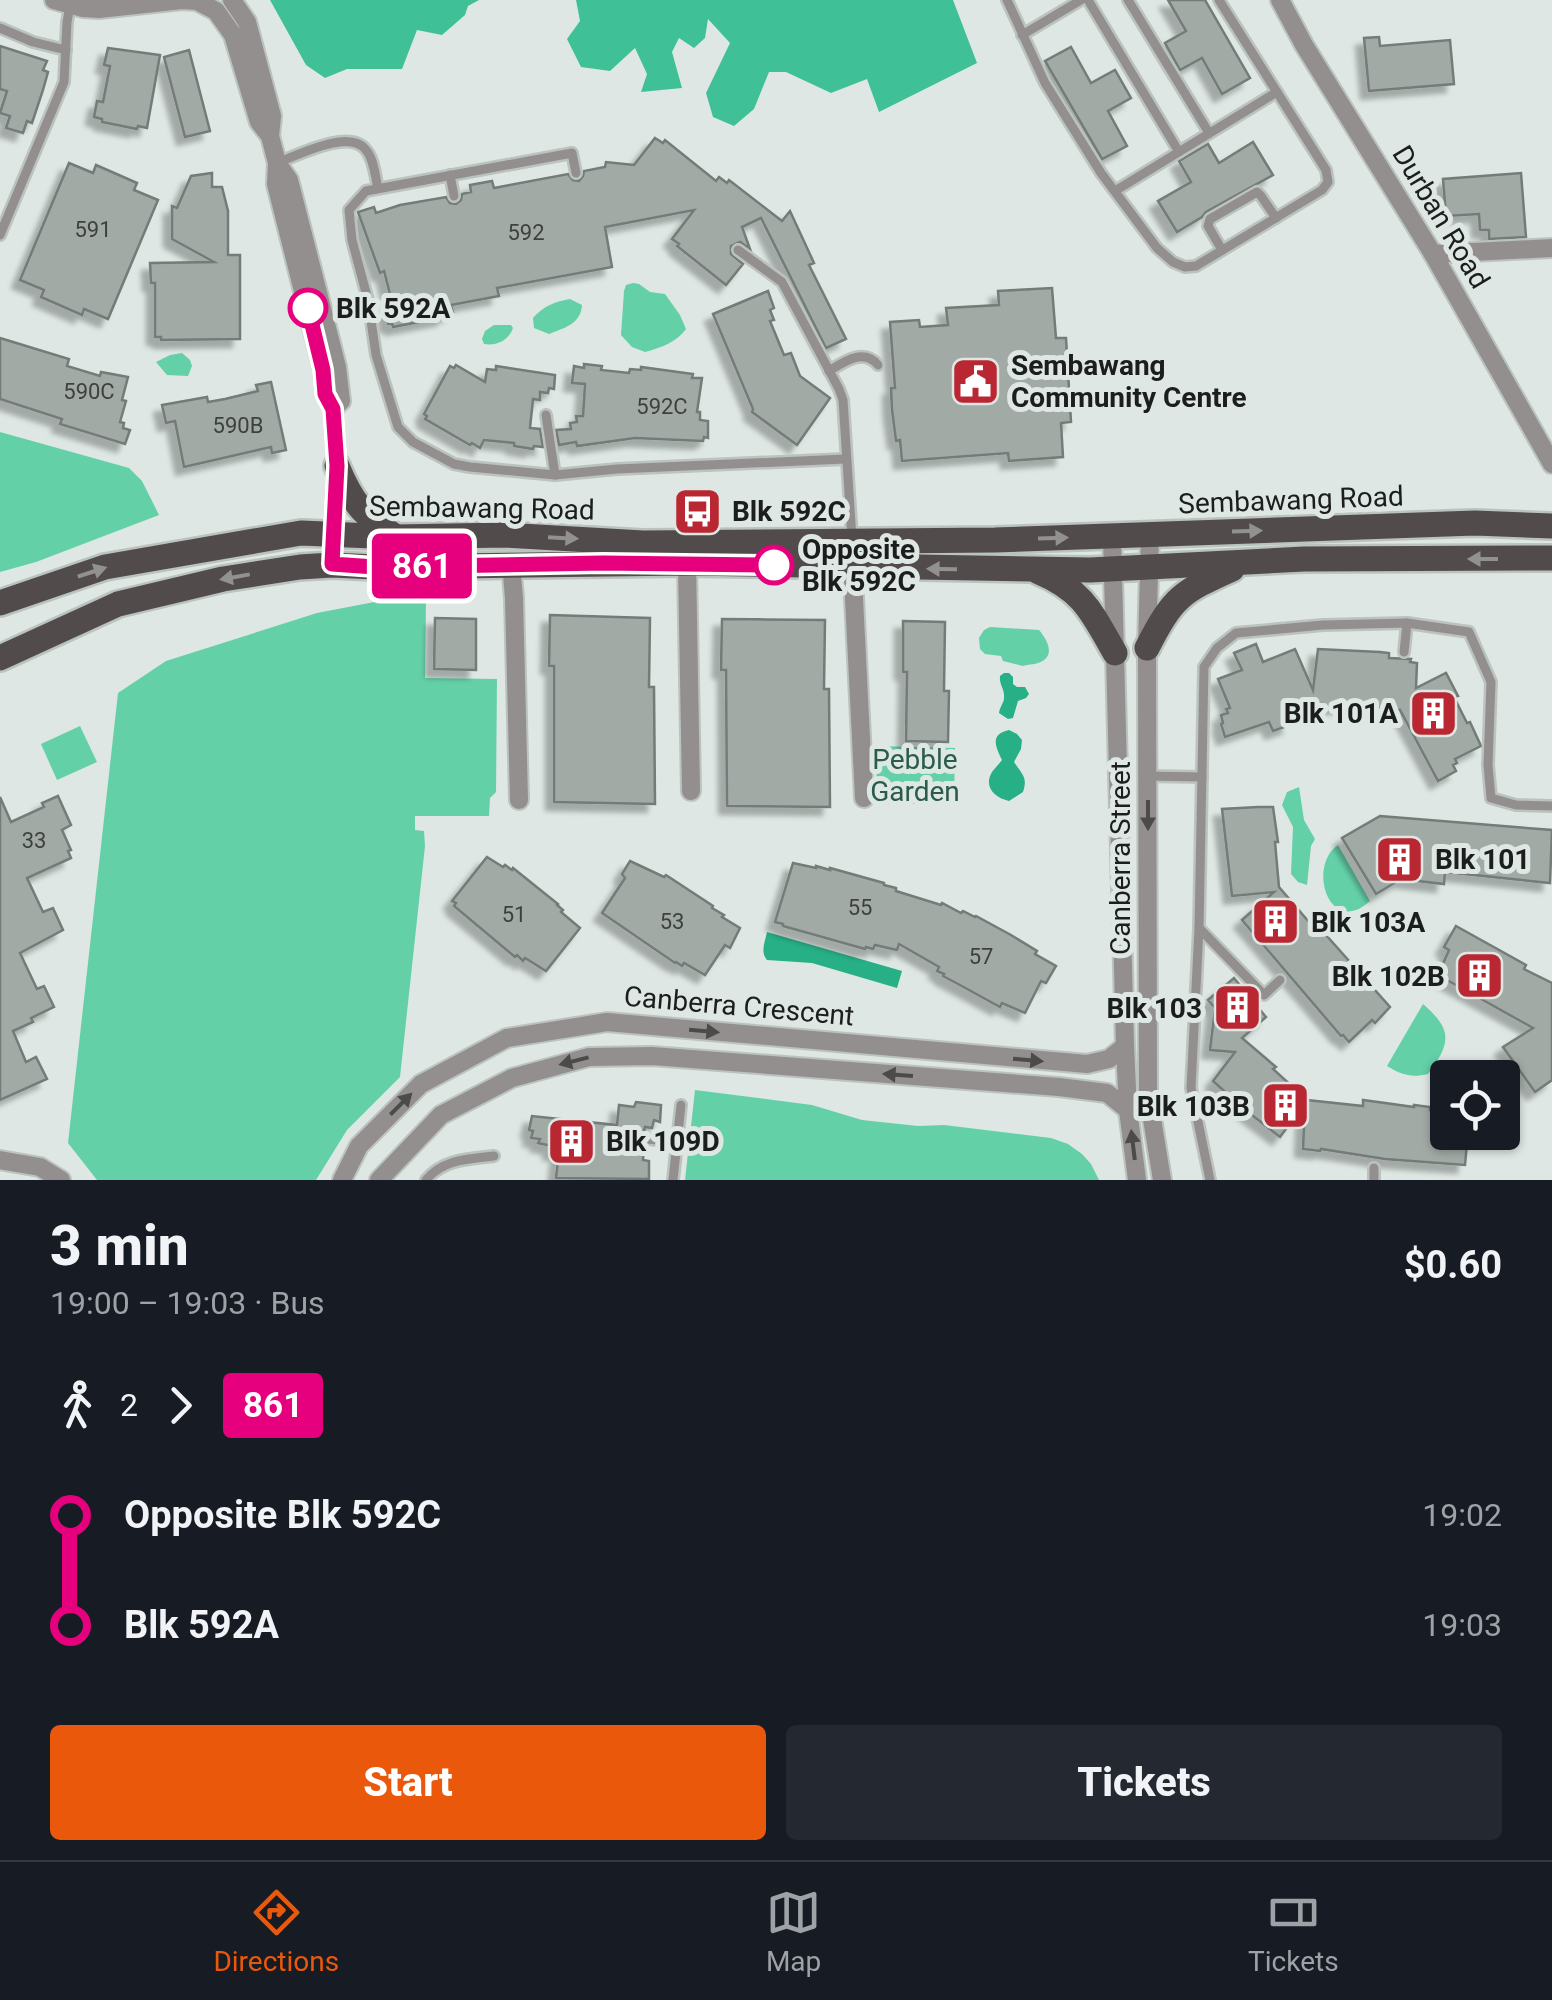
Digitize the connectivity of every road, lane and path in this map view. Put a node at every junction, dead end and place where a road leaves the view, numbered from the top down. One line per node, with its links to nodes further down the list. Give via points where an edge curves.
1 (1006, 0): 9 (lane)
2 (1084, 0): 9 (lane); 13 (lane)
3 (1128, 0): 12 (lane)
4 (1219, 0): 11 (lane)
5 (1280, 0): 27 (street, Durban Road)
6 (62, 1): 7 (street, via 99,9 182,0); 10 (lane)
7 (224, 6): 14 (street)
8 (0, 28): 10 (lane)
9 (1022, 34): 18 (lane, via 1044,83)
10 (66, 50): 21 (lane, via 64,82)
11 (1276, 92): 12 (lane); 22 (lane, via 1328,182)
12 (1209, 133): 13 (lane)
13 (1179, 152): 18 (lane)
14 (277, 162): 17 (lane, via 353,141 369,152); 33 (street, via 276,184 333,409)
15 (576, 173): 16 (lane, via 572,153)
16 (450, 175): 17 (lane); 19 (lane)
17 (378, 188): 34 (lane, via 358,198 349,223 398,426 454,464)
18 (1115, 191): 26 (lane, via 1173,262 1196,266)
19 (454, 196)
20 (0, 202): 21 (lane)
21 (11, 208): 23 (lane)
22 (1276, 218): 26 (lane); 26 (lane, via 1257,192 1224,210 1208,224)
23 (0, 235)
24 (1552, 248): 27 (street)
25 (738, 250): 29 (lane, via 782,282)
26 (1222, 250)
27 (1433, 254): 32 (street, Durban Road)
28 (878, 365): 29 (lane, via 864,356)
29 (830, 371): 31 (lane, via 843,400)
30 (546, 415): 34 (lane)
31 (846, 459): 34 (lane); 40 (lane)
32 (1552, 464)
33 (337, 466): 36 (street); 39 (main road, via 360,510)
34 (555, 475)
35 (1552, 526): 37 (main road, Sembawang Road, one-way to 35)
36 (334, 534): 39 (main road, Sembawang Road); 44 (street); 49 (main road, Sembawang Road, one-way to 36, via 106,567 301,533)
37 (1150, 535): 38 (main road, Sembawang Road); 46 (street, Canberra Street)
38 (1112, 536): 40 (main road, Sembawang Road, one-way to 38); 48 (street, Canberra Street)
39 (396, 537): 40 (main road, Sembawang Road, one-way to 40, via 504,535)
40 (852, 554): 43 (main road, Sembawang Road); 47 (main road, Sembawang Road, one-way to 40); 58 (street)
41 (1552, 558): 42 (main road, Sembawang Road, one-way to 42)
42 (1246, 562): 46 (main road, Sembawang Road); 51 (main road, via 1180,596)
43 (687, 563): 45 (main road, Sembawang Road); 57 (street)
44 (332, 564): 45 (main road, Sembawang Road); 54 (main road, Sembawang Road, one-way to 54, via 224,579 118,604)
45 (511, 564): 59 (street, Sembawang Road)
46 (1149, 568): 48 (main road, Sembawang Road); 51 (street, Canberra Street)
47 (1032, 569): 48 (main road, Sembawang Road); 53 (main road, via 1085,602)
48 (1114, 570): 53 (street, Canberra Street)
49 (0, 603)
50 (1407, 623): 52 (lane); 56 (lane, via 1236,633 1204,667); 60 (lane, via 1469,632 1491,682 1491,798)
51 (1147, 648): 55 (street, Canberra Street)
52 (1404, 652)
53 (1115, 653): 63 (street, Canberra Street)
54 (0, 658)
55 (1148, 776): 56 (lane); 64 (street, Canberra Street, one-way to 64)
56 (1202, 777): 61 (lane)
57 (691, 791)
58 (864, 798)
59 (519, 800)
60 (1552, 806)
61 (1199, 928): 62 (lane, via 1264,995); 79 (lane, via 1191,1088)
62 (1280, 980)
63 (1125, 1046): 65 (street, Canberra Street); 73 (street, Canberra Crescent, one-way to 63, via 360,1146 421,1084 507,1038 607,1022 1086,1064 1109,1059)
64 (1148, 1094): 65 (street, Canberra Crescent); 78 (street, Canberra Street)
65 (1128, 1101): 74 (street, Canberra Crescent, one-way to 74, via 1059,1086 589,1057 512,1078 441,1115); 77 (street, Canberra Street, one-way to 65)
66 (681, 1105): 68 (lane)
67 (648, 1139): 68 (lane)
68 (677, 1142): 76 (lane)
69 (494, 1156): 75 (lane, via 453,1160)
70 (0, 1160): 72 (street, via 40,1167)
71 (1374, 1168): 80 (lane)
72 (61, 1180)
73 (342, 1180)
74 (380, 1180)
75 (426, 1180)
76 (673, 1180)
77 (1137, 1180)
78 (1162, 1180)
79 (1210, 1180)
80 (1374, 1180)

